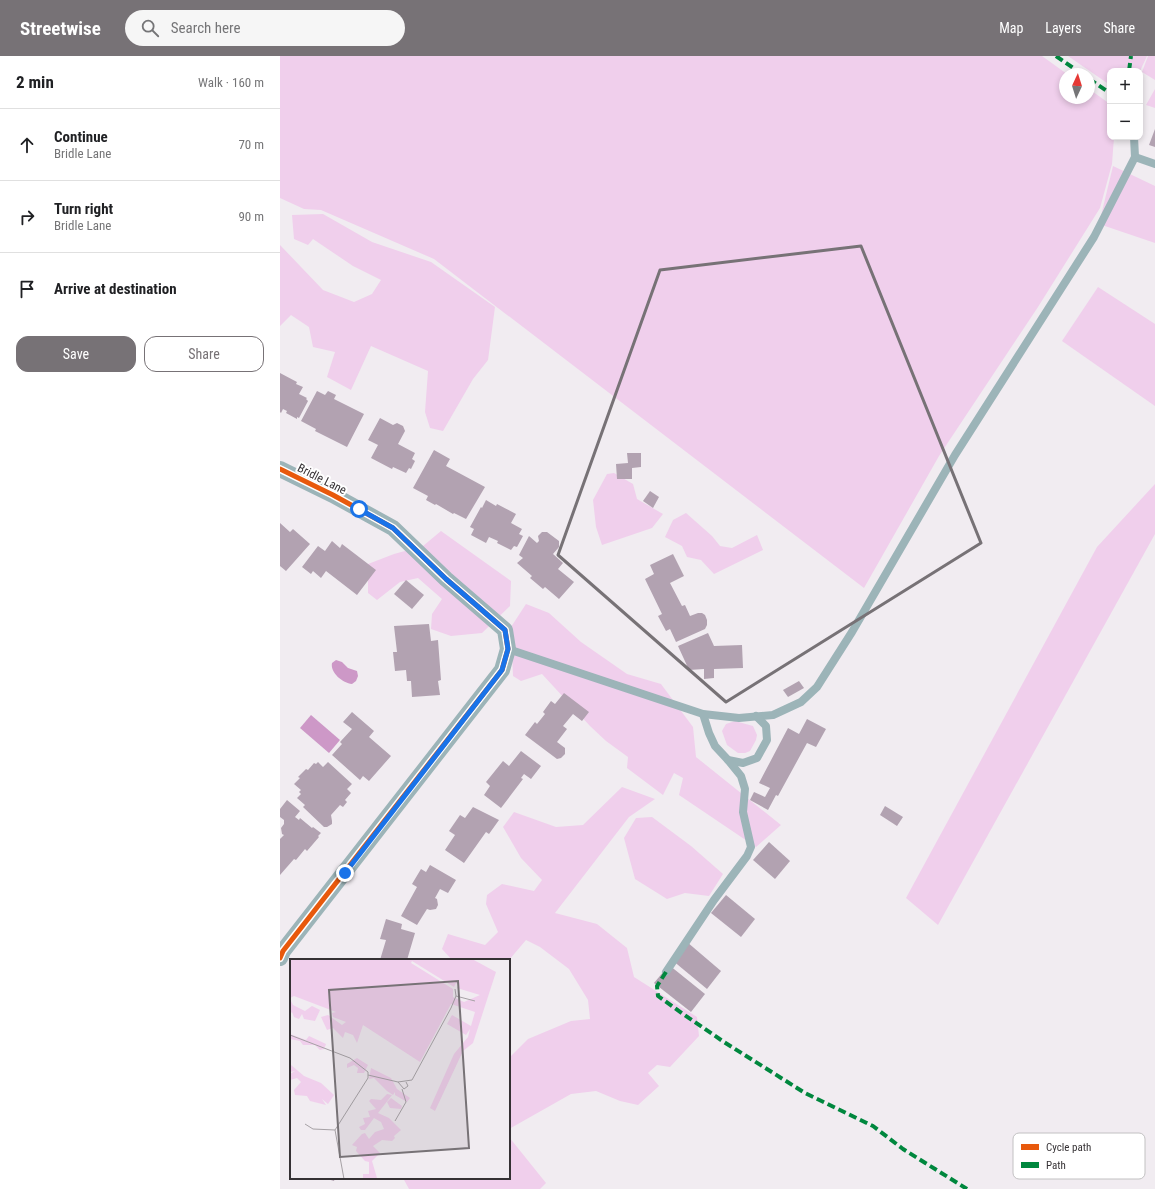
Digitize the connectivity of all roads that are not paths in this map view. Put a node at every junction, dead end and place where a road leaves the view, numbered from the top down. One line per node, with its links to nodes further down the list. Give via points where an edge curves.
1 (1134, 140): 2 (lane)
2 (1135, 157): 3 (lane); 7 (lane, via 1094,238 955,455 817,687 801,702 773,715)
3 (1155, 164)
4 (280, 469): 5 (street, Bridle Lane, via 393,528 446,579 505,630)
5 (508, 649): 6 (lane); 9 (street, Bridle Lane, via 502,670)
6 (703, 714): 7 (lane, via 739,718); 8 (lane, via 715,746)
7 (756, 716): 8 (lane, via 766,726 767,740 757,758 743,763)
8 (728, 760): 10 (lane, via 741,776 745,789 742,812 751,847)
9 (280, 958)
10 (666, 972)

